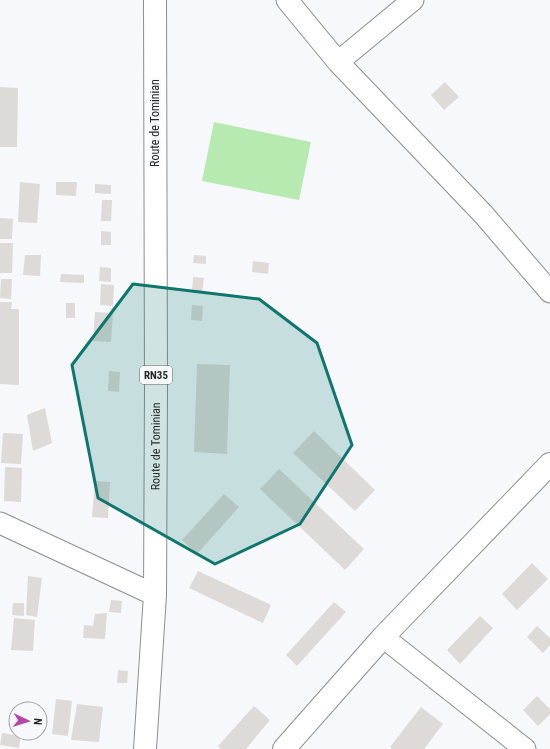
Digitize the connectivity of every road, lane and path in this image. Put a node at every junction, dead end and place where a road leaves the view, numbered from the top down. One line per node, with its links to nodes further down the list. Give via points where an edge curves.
1 (155, 0): 8 (main road, Route de Tominian / RN35)
2 (287, 0): 4 (street)
3 (413, 0): 4 (street)
4 (338, 62): 5 (street, via 484,215)
5 (550, 292)
6 (550, 464): 9 (main road)
7 (0, 523): 8 (street)
8 (155, 595): 10 (main road, Route de Tominian / RN35)
9 (383, 637): 11 (main road); 12 (street)
10 (145, 749)
11 (284, 749)
12 (525, 749)

